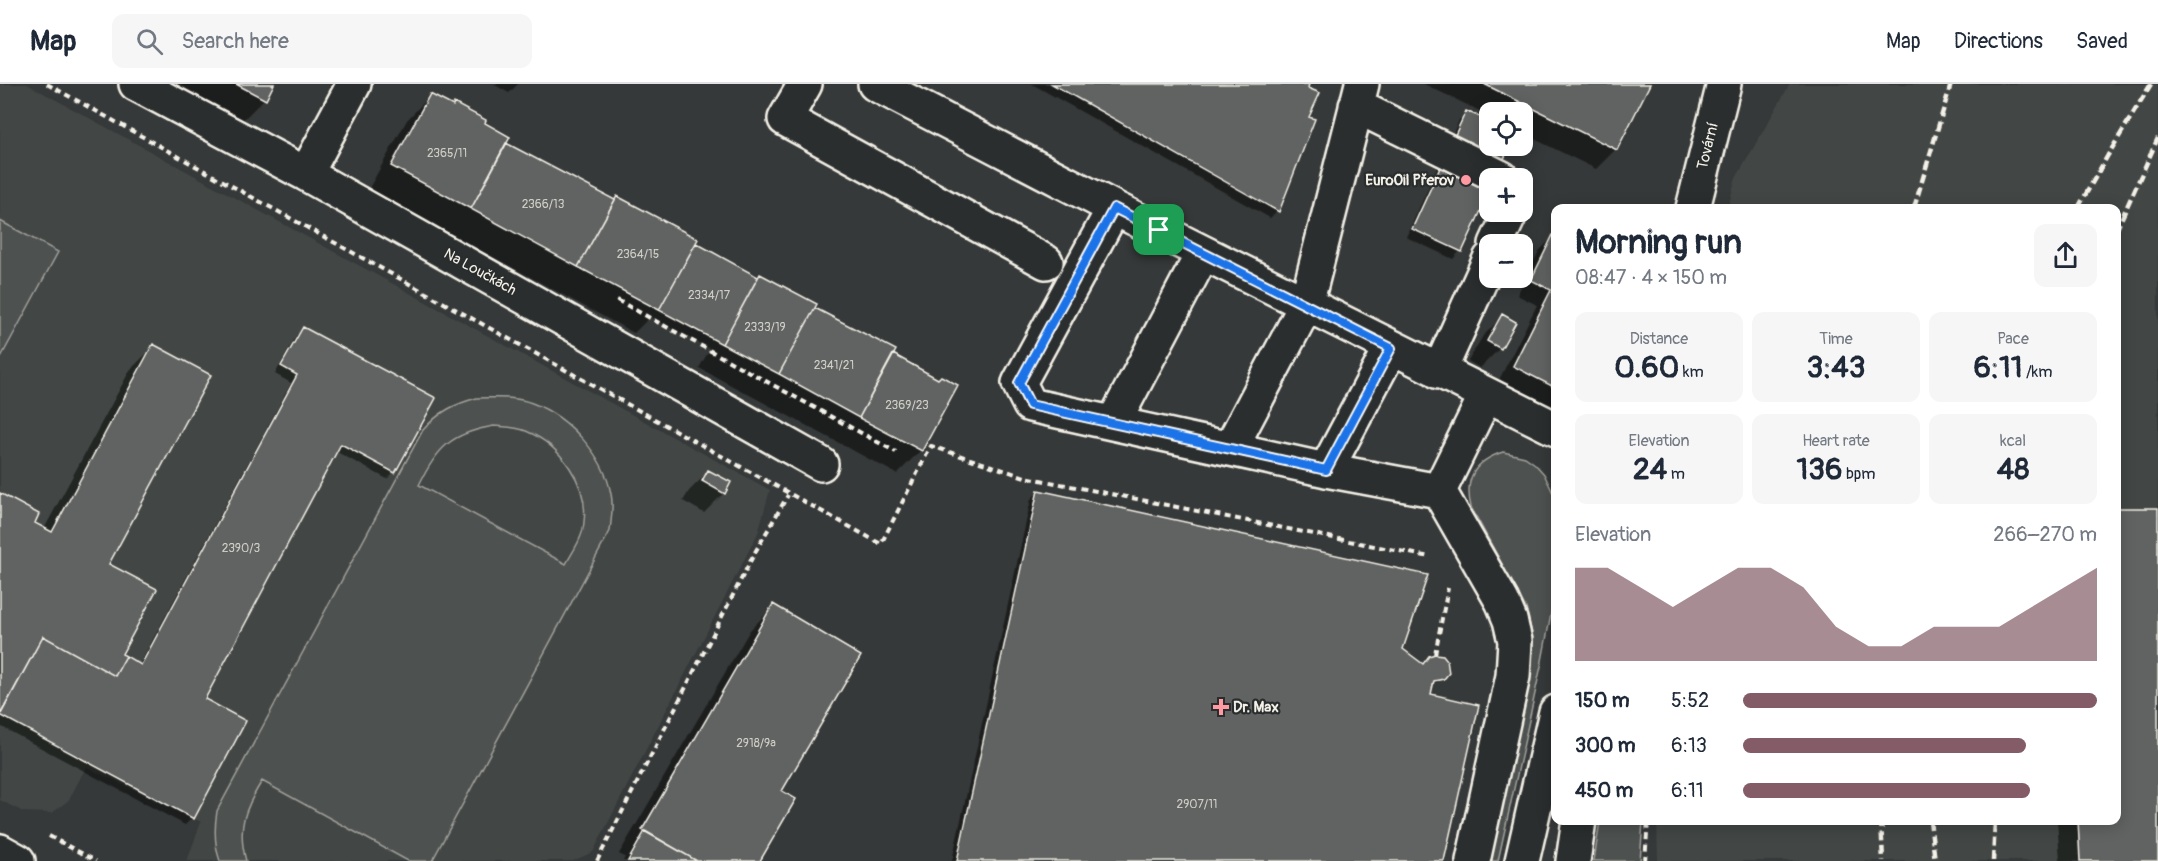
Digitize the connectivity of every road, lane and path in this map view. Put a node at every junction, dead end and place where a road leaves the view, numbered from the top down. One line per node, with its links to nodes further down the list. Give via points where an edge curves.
1 (136, 84): 8 (street, Na Loučkách)
2 (354, 84): 8 (street)
3 (805, 84): 12 (street, via 785,119)
4 (875, 84): 10 (street)
5 (1724, 84): 9 (street, Tovární)
6 (1359, 95): 7 (street); 15 (street)
7 (1485, 168)
8 (306, 174): 23 (street, Na Loučkách)
9 (1694, 204)
10 (1114, 208): 11 (street); 19 (street, via 1019,383 1030,405)
11 (1203, 253): 15 (street); 19 (street)
12 (1046, 262)
13 (1479, 283): 17 (street)
14 (614, 299): 22 (path)
15 (1306, 305): 16 (street); 21 (street)
16 (1391, 348): 17 (street); 24 (street)
17 (1439, 372): 18 (street)
18 (1486, 395): 20 (street); 25 (street)
19 (1114, 422): 21 (street)
20 (1551, 427)
21 (1230, 449): 24 (street)
22 (896, 452)
23 (821, 464)
24 (1326, 470): 25 (street)
25 (1439, 490): 33 (street, via 1502,601 1515,641 1513,676)
26 (788, 495): 32 (path)
27 (1551, 734): 34 (street)
28 (1578, 825): 35 (street)
29 (1648, 825): 36 (path)
30 (0, 851): 31 (street)
31 (18, 861)
32 (597, 861)
33 (1473, 861)
34 (1522, 861)
35 (1573, 861)
36 (1645, 861)

